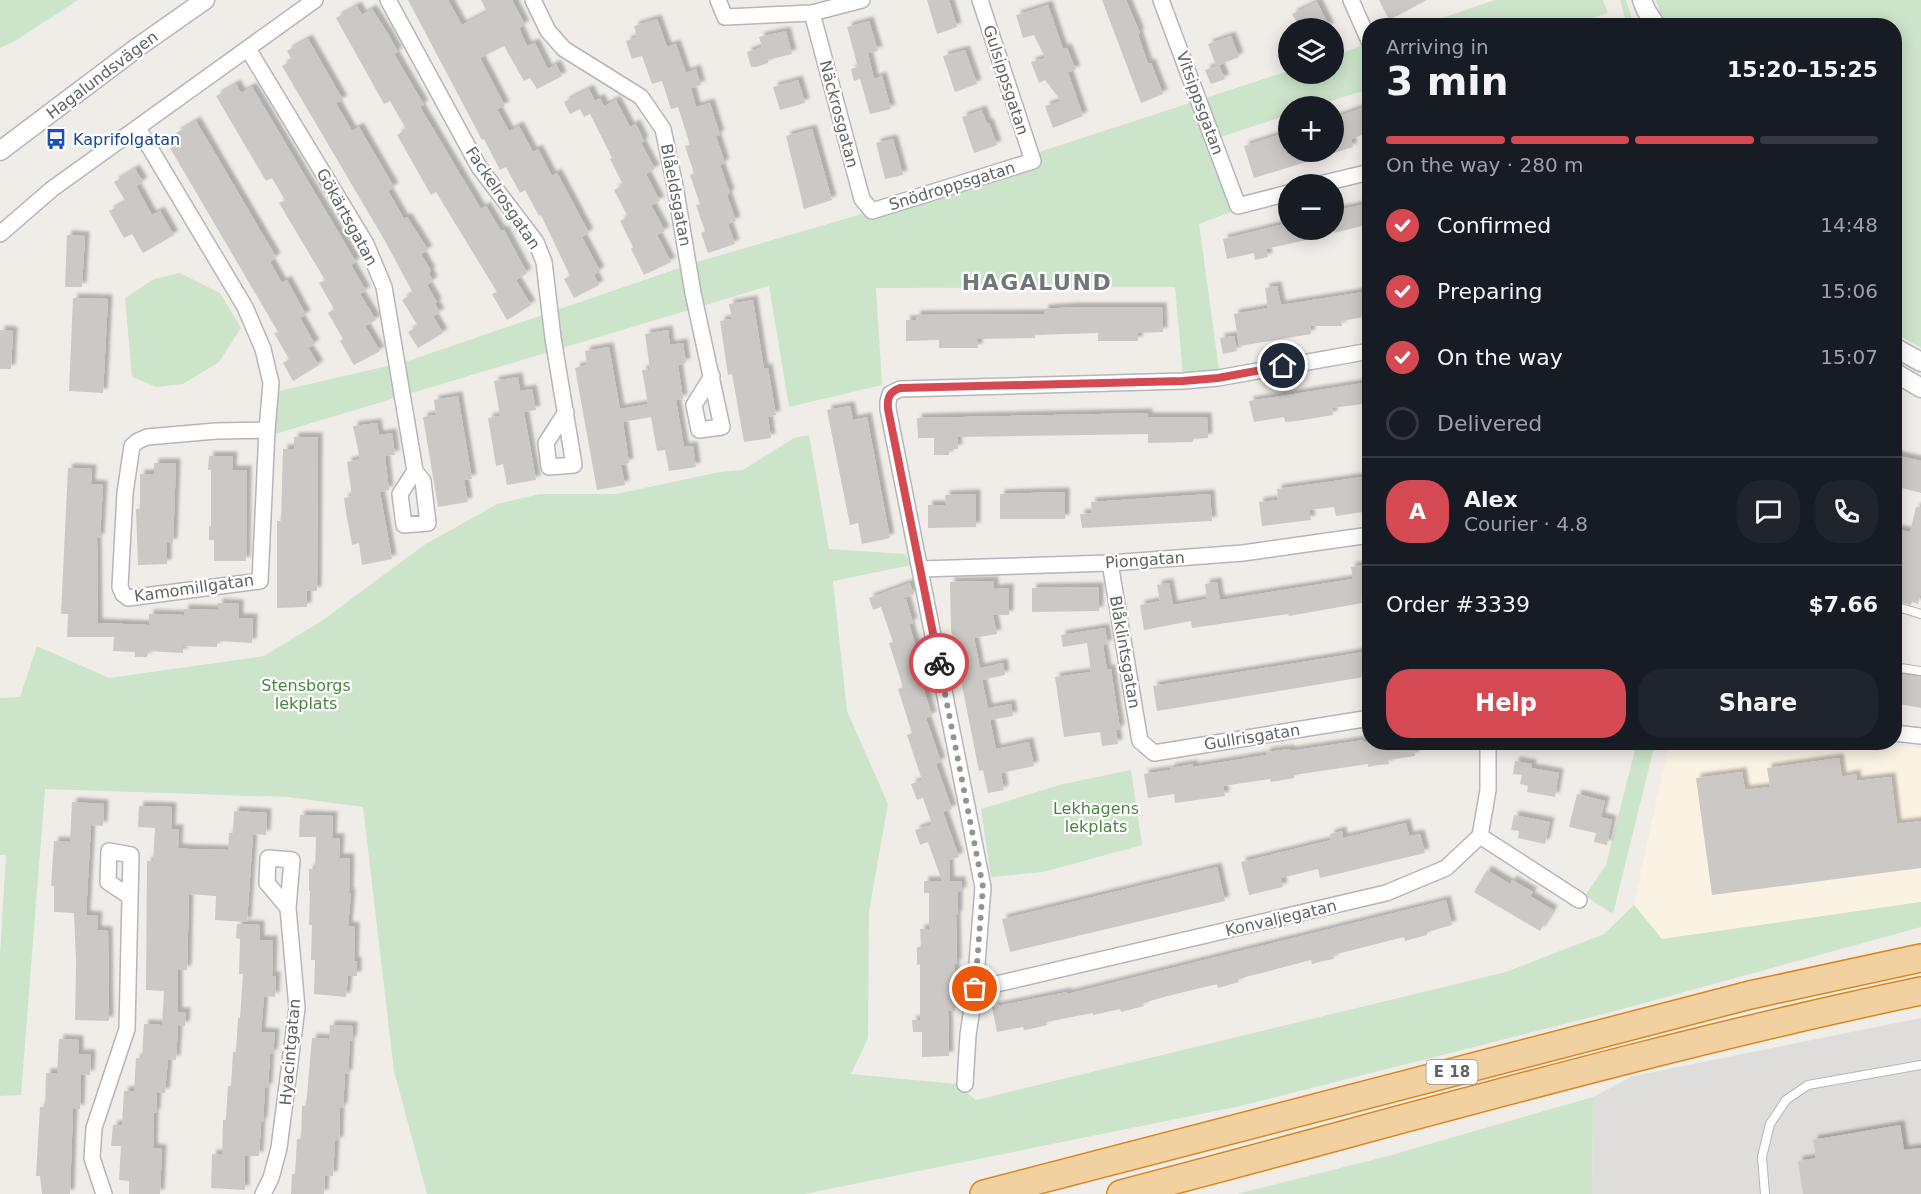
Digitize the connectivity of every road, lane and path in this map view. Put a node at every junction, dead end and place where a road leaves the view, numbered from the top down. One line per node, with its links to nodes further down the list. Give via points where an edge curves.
1 (204, 0): 14 (street, Hagalundsvägen)
2 (315, 0): 12 (street)
3 (388, 0): 27 (street, Fackelrosgatan, via 479,167 536,242 544,262)
4 (533, 0): 24 (street, Blåeldsgatan, via 548,32 564,49 641,97 663,129)
5 (718, 0): 10 (street, via 725,17)
6 (862, 0): 10 (street)
7 (980, 0): 15 (street, Gulsippsgatan)
8 (1161, 0): 18 (street, Vitsippsgatan, via 1238,206)
9 (1350, 0): 11 (street)
10 (812, 13): 19 (street, Näckrosgatan, via 862,199)
11 (1362, 26)
12 (248, 49): 13 (street); 29 (street, Gökärtsgatan, via 366,244 384,286)
13 (138, 128): 20 (street, via 52,189); 28 (street, Kamomillgatan, via 245,307 263,349 271,383)
14 (0, 151)
15 (1033, 161): 19 (street, Snödroppsgatan)
16 (1362, 174): 17 (street)
17 (1344, 178)
18 (1278, 196)
19 (872, 211)
20 (0, 234)
21 (1902, 351): 23 (street)
22 (1362, 352): 32 (street, via 1183,381 900,388 890,394 888,409)
23 (1921, 362)
24 (712, 376)
25 (1902, 377): 26 (street)
26 (1921, 388)
27 (566, 412)
28 (267, 430): 28 (street, Kamomillgatan, via 147,437 132,446 125,493 120,587 123,594 128,598 260,581)
29 (416, 471)
30 (1362, 536): 31 (street, Piongatan, via 1243,553)
31 (1110, 563): 32 (street, Piongatan); 40 (street, Blåklintsgatan)
32 (920, 569): 47 (street, via 983,887)
33 (1902, 608): 34 (lane)
34 (1921, 614)
35 (1902, 668): 36 (lane)
36 (1921, 671)
37 (1362, 719): 40 (street, Gullrisgatan, via 1154,753)
38 (1902, 734): 39 (street)
39 (1921, 736)
40 (1140, 741)
41 (1488, 750): 42 (street, via 1488,790)
42 (1480, 836): 44 (street); 47 (street, Konvaljegatan, via 1446,868 1386,893)
43 (129, 896): 51 (street, via 127,1029 94,1128 92,1158)
44 (1579, 900)
45 (288, 908): 52 (street, Hyacintgatan, via 297,1008 279,1148)
46 (1921, 958): 53 (highway, E 18, via 1727,1001)
47 (975, 989): 50 (street)
48 (1921, 991): 54 (highway, E 18, via 1599,1067)
49 (1921, 1065): 55 (lane, via 1808,1085 1786,1100 1770,1124 1762,1157)
50 (965, 1084)
51 (104, 1194)
52 (263, 1194)
53 (984, 1194)
54 (1121, 1194)
55 (1765, 1194)

